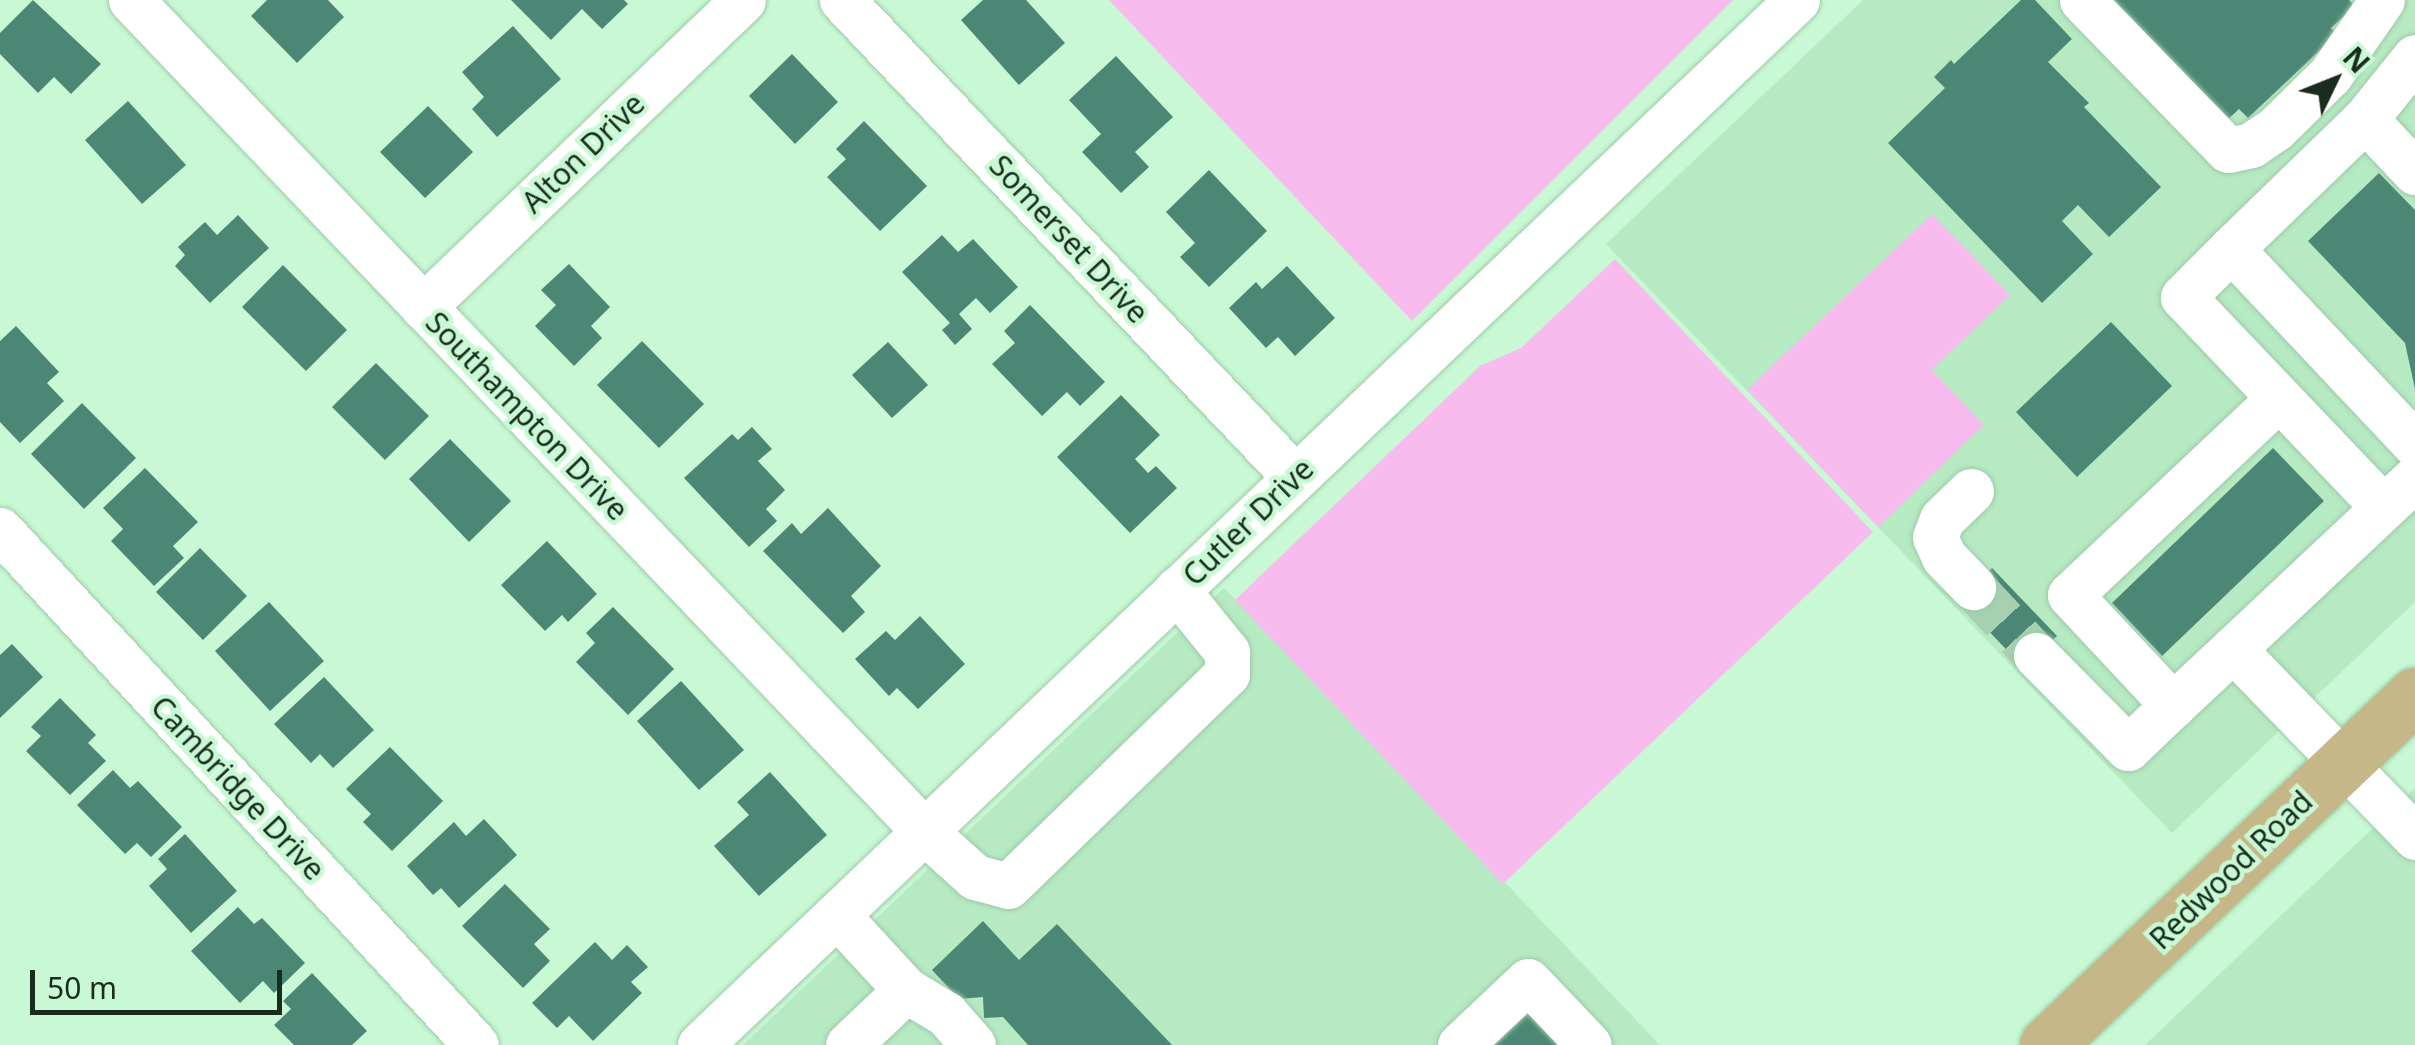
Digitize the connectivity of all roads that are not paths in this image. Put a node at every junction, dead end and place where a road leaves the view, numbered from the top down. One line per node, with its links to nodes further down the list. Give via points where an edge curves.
1 (743, 0): 11 (street, Alton Drive)
2 (842, 0): 14 (street, Somerset Drive)
3 (1797, 0): 14 (street, Cutler Drive)
4 (2082, 0): 5 (street, via 2228,150 2275,130 2330,75)
5 (2382, 0)
6 (157, 9): 11 (street, Southampton Drive)
7 (2415, 57): 8 (street)
8 (2365, 119): 9 (street); 10 (street)
9 (2415, 172)
10 (2232, 249): 12 (street, via 2183,297); 13 (street)
11 (424, 306): 25 (street, Southampton Drive)
12 (2279, 398): 16 (street); 23 (street, via 2070,595)
13 (2415, 444)
14 (1296, 477): 19 (street, Cutler Drive)
15 (1971, 490): 18 (street, via 1942,520 1936,537)
16 (2398, 492): 20 (street)
17 (0, 530): 29 (street, Cambridge Drive)
18 (1972, 588)
19 (1177, 590): 25 (street, Cutler Drive); 25 (street, Southampton Drive, via 1228,652 1227,674 1029,866 1008,886 975,877)
20 (2233, 649): 23 (street); 24 (street)
21 (2036, 655): 23 (street, via 2128,748)
22 (2415, 695): 24 (main road, Redwood Road)
23 (2173, 704)
24 (2342, 764): 26 (street); 35 (main road, Redwood Road)
25 (924, 831): 27 (street, Cutler Drive)
26 (2415, 837)
27 (836, 914): 28 (street); 30 (street, Cutler Drive)
28 (906, 990): 31 (street); 32 (street, via 946,1014)
29 (476, 1045)
30 (700, 1045)
31 (848, 1045)
32 (974, 1045)
33 (1460, 1045): 34 (street, via 1528,981)
34 (1589, 1045)
35 (2048, 1045)

